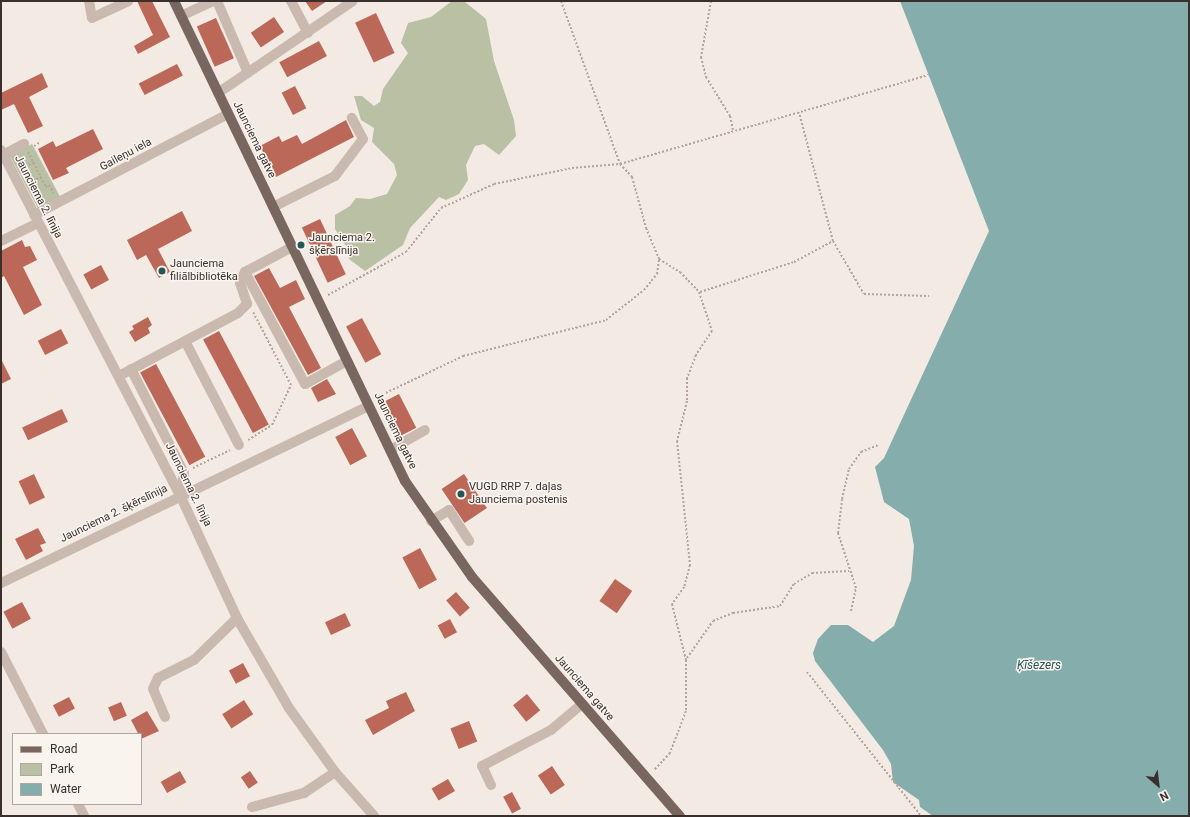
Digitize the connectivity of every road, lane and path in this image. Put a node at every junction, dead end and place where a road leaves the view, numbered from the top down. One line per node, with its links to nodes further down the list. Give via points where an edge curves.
1 (89, 1): 2 (street, via 92,18)
2 (128, 1)
3 (174, 1): 10 (main road, Jaunciema gatve)
4 (213, 1): 10 (street)
5 (217, 1): 12 (street)
6 (291, 1): 11 (street)
7 (561, 1): 22 (path)
8 (711, 1): 18 (path, via 701,57 706,77 730,116)
9 (350, 2): 11 (street)
10 (181, 16): 14 (main road, Jaunciema gatve)
11 (308, 33): 12 (street)
12 (248, 73): 14 (street)
13 (928, 75): 15 (path)
14 (218, 93): 16 (main road, Jaunciema gatve)
15 (799, 112): 18 (path); 28 (path)
16 (228, 114): 25 (main road, Jaunciema gatve); 26 (street, Gaileņu iela)
17 (352, 118): 25 (street, via 363,139 335,176)
18 (733, 130): 22 (path)
19 (24, 144): 20 (street); 21 (path)
20 (2, 153): 26 (street, Jaunciema 2. līnija)
21 (34, 162): 23 (path); 23 (path, via 25,166 32,181)
22 (620, 164): 30 (path, via 632,177 646,228); 34 (path, via 524,176 466,195 441,208 406,252)
23 (41, 177): 24 (path)
24 (56, 198)
25 (273, 207): 29 (main road, Jaunciema gatve)
26 (36, 219): 27 (street, Gaileņu iela); 39 (street, Jaunciema 2. līnija)
27 (1, 241)
28 (833, 241): 32 (path, via 794,262); 33 (path, via 864,294)
29 (292, 247): 31 (street); 34 (main road, Jaunciema gatve)
30 (660, 259): 32 (path, via 680,272); 40 (path, via 657,274 644,290 606,320 463,356)
31 (245, 272): 35 (street, via 240,283); 37 (street, via 305,384)
32 (699, 292): 54 (path, via 712,331 696,354 687,378 687,401 677,442 690,565 684,587 672,604)
33 (929, 296)
34 (318, 300): 37 (main road, Jaunciema gatve)
35 (247, 304): 36 (street, via 238,313); 43 (path, via 292,385 272,425)
36 (185, 341): 38 (street); 43 (street)
37 (347, 361): 40 (main road, Jaunciema gatve)
38 (131, 369): 39 (street); 45 (street)
39 (119, 376): 46 (street, Jaunciema 2. līnija)
40 (368, 404): 44 (main road, Jaunciema gatve); 46 (street, Jaunciema 2. šķērslīnija)
41 (425, 430): 44 (street)
42 (878, 444): 49 (path, via 861,452 849,469 842,499 838,533)
43 (239, 445): 45 (path)
44 (390, 450): 47 (main road, Jaunciema gatve)
45 (184, 472): 46 (street)
46 (180, 494): 50 (street, Jaunciema 2. šķērslīnija); 52 (street, Jaunciema 2. līnija)
47 (431, 521): 48 (street, via 449,510); 56 (main road, Jaunciema gatve, via 472,578)
48 (469, 541)
49 (849, 571): 51 (path, via 856,588); 54 (path, via 812,573 794,584 780,606 733,613 713,621)
50 (1, 583)
51 (851, 611)
52 (237, 618): 57 (street, via 194,660 158,678 153,689); 59 (street, Jaunciema 2. līnija, via 289,708)
53 (1, 652): 58 (street)
54 (686, 660): 60 (path, via 686,711 670,753)
55 (807, 672): 67 (path)
56 (582, 704): 60 (main road, Jaunciema gatve); 61 (street, via 550,730 482,766)
57 (165, 717)
58 (42, 733)
59 (335, 772): 63 (street, via 304,793); 65 (street, Jaunciema 2. līnija)
60 (646, 777): 66 (main road, Jaunciema gatve)
61 (491, 785)
62 (78, 805): 64 (street)
63 (252, 807)
64 (84, 816)
65 (374, 816)
66 (680, 816)
67 (921, 816)

